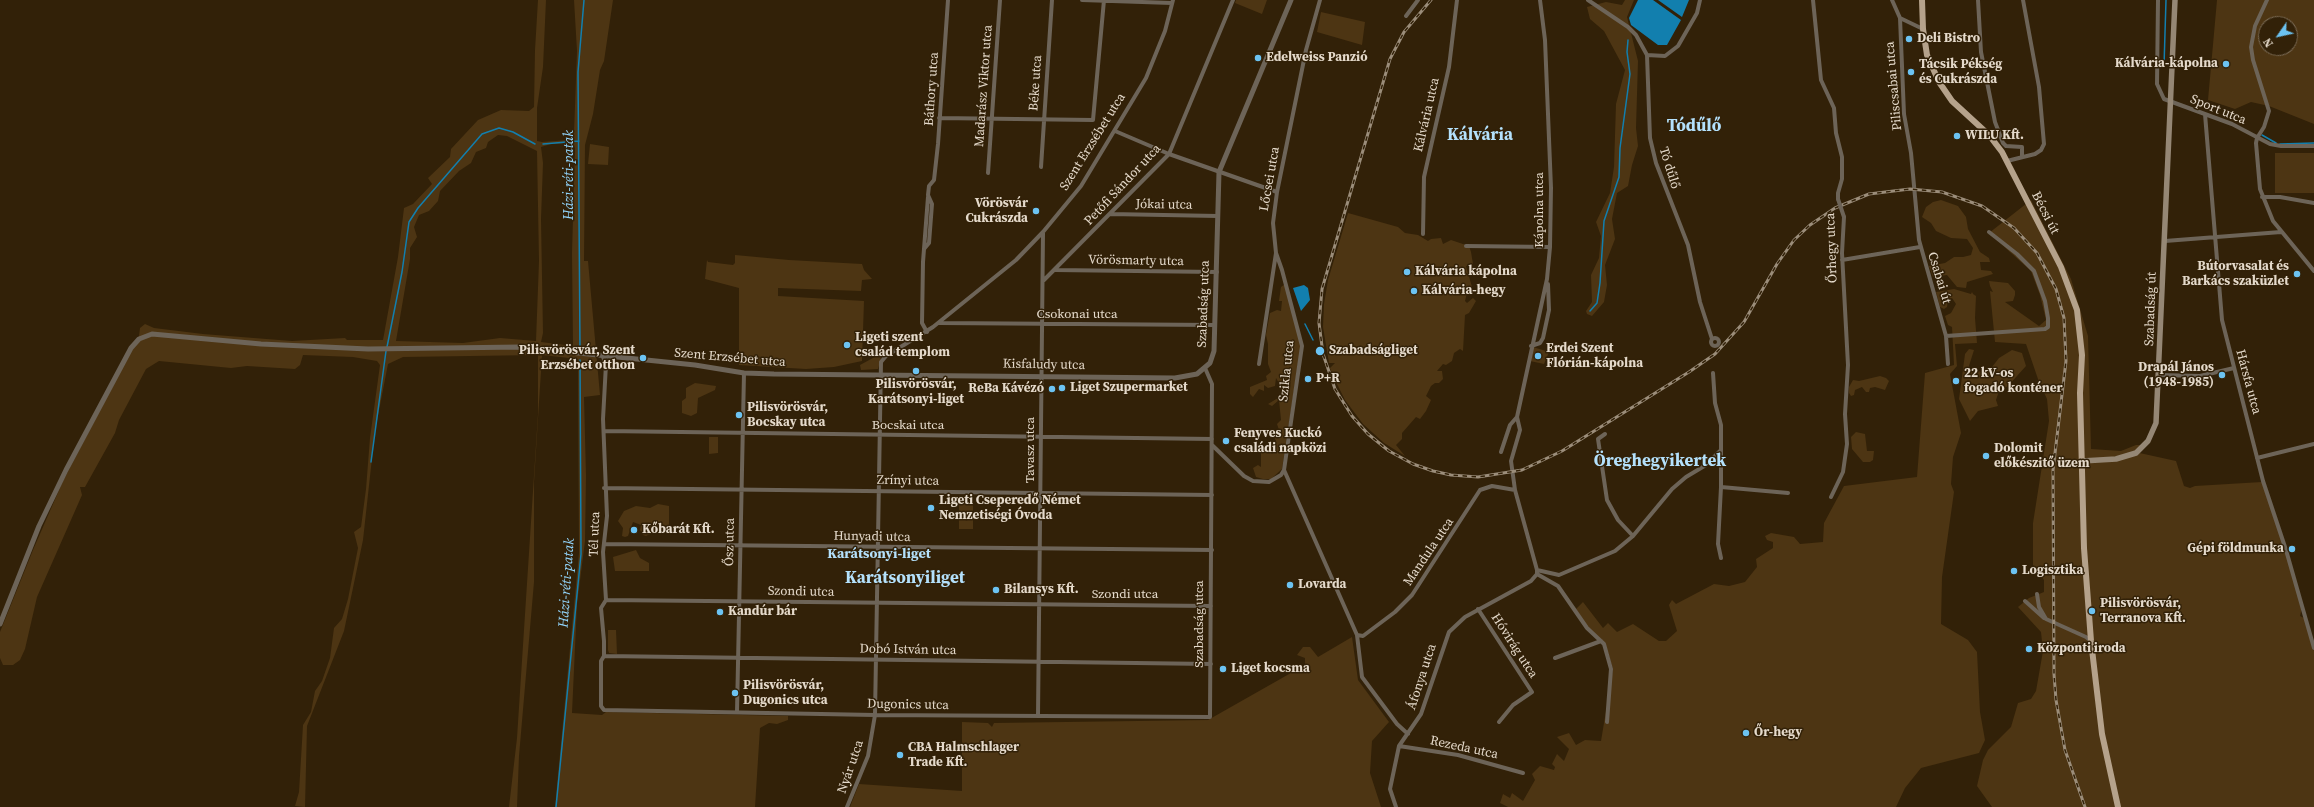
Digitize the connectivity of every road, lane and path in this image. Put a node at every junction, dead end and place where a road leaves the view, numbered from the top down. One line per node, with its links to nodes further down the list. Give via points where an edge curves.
1 (948, 0): 30 (street, Báthory utca)
2 (1000, 0): 31 (street, Madarász Viktor utca)
3 (1052, 0): 32 (street, Béke utca)
4 (1082, 0): 5 (street)
5 (1104, 0): 6 (street); 32 (street, via 1095,119)
6 (1114, 0): 23 (street)
7 (1233, 0): 36 (street, Petőfi Sándor utca)
8 (1290, 0): 40 (street, Szabadság utca)
9 (1320, 0): 42 (street, Lőcsei utca, via 1306,50)
10 (1418, 0): 24 (street)
11 (1457, 0): 52 (street, Kálvária utca, via 1449,67 1424,172)
12 (1540, 0): 56 (street, Kápolna utca, via 1545,40 1551,188)
13 (1588, 0): 27 (street, Tó dűlő, via 1628,27 1636,35)
14 (1700, 0): 27 (street, via 1697,13 1678,46 1665,56)
15 (1813, 0): 60 (street, Őrhegy utca, bridge, via 1821,80 1834,108 1836,133 1842,157 1842,179 1838,193 1844,216)
16 (1892, 0): 25 (street, Piliscsabai utca)
17 (1922, 0): 26 (main road, Bécsi út)
18 (1978, 0): 37 (street, via 1981,52 1995,122 2003,143 2006,146 2022,147)
19 (2023, 0): 37 (street, via 2039,87 2044,144 2037,153)
20 (2158, 0): 28 (street, via 2157,84 2162,97)
21 (2175, 0): 28 (main road, Szabadság út)
22 (2267, 0): 34 (street, via 2251,42 2253,60 2269,111)
23 (1173, 2): 33 (street, Szent Erzsébet utca, via 1146,78)
24 (1406, 16)
25 (1900, 18): 26 (street); 43 (street, Piliscsabai utca, via 1903,103 1911,153)
26 (1922, 29): 38 (main road, Bécsi út, via 1927,55 1945,93 1989,135)
27 (1647, 56): 75 (street, Tó dűlő, via 1650,138 1654,156 1665,191 1688,245 1700,302)
28 (2171, 103): 29 (street, Sport utca); 54 (main road, Szabadság út)
29 (2205, 114): 34 (street, Sport utca, via 2232,124); 53 (street, Hársfa utca)
30 (939, 118): 31 (street); 44 (street, Báthory utca, via 934,180 929,186)
31 (992, 119): 32 (street); 41 (street, Madarász Viktor utca)
32 (1044, 120): 39 (street, Béke utca)
33 (1115, 131): 36 (street); 49 (street, Szent Erzsébet utca, via 1081,186)
34 (2257, 138): 35 (street, Sport utca, via 2276,146); 45 (street)
35 (2314, 146)
36 (1169, 154): 40 (street); 47 (street, Petőfi Sándor utca)
37 (2022, 156): 38 (street)
38 (2007, 161): 100 (main road, Bécsi út, via 2061,267 2077,310 2082,355)
39 (1041, 167)
40 (1219, 172): 42 (street); 48 (street, Szabadság utca)
41 (988, 173)
42 (1277, 192): 59 (street, Lőcsei utca, via 1273,223)
43 (1913, 196): 57 (street, Csabai út)
44 (928, 197): 58 (street); 58 (street, via 932,204 929,243)
45 (2262, 197): 46 (street, via 2290,198); 51 (street)
46 (2314, 203)
47 (1110, 214): 48 (street, Jókai utca); 61 (street, Petőfi Sándor utca)
48 (1218, 216): 63 (street, Szabadság utca)
49 (1043, 232): 65 (street, Tavasz utca); 68 (street, Szent Erzsébet utca, via 1016,260)
50 (1989, 232): 74 (street, via 2034,271 2045,301 2048,327)
51 (2281, 232): 53 (street); 62 (street)
52 (1423, 234)
53 (2215, 238): 54 (street); 82 (street, Hársfa utca, via 2222,320)
54 (2164, 242): 86 (main road, Szabadság út)
55 (1466, 246): 56 (street)
56 (1550, 247): 64 (street, Kápolna utca)
57 (1920, 247): 60 (street); 74 (street, Csabai út)
58 (924, 249): 73 (street, via 922,317)
59 (1276, 253): 79 (street, Lőcsei utca); 101 (street, Szikla utca, via 1302,346)
60 (1842, 260): 110 (street, Őrhegy utca, via 1848,365 1845,414 1847,444 1843,472)
61 (1055, 270): 63 (street, Vörösmarty utca); 65 (street, Petőfi Sándor utca)
62 (2314, 271)
63 (1217, 272): 70 (street, Szabadság utca)
64 (1547, 279): 66 (street, Kápolna utca); 67 (street)
65 (1044, 280): 69 (street, Tavasz utca)
66 (1539, 315): 67 (street); 71 (street, Kápolna utca)
67 (1548, 317): 72 (street)
68 (939, 323): 69 (street, Csokonai utca); 73 (street, Szent Erzsébet utca)
69 (1043, 324): 70 (street, Csokonai utca); 87 (street, Tavasz utca)
70 (1215, 325): 81 (street, Szabadság utca, via 1214,351)
71 (1536, 329): 72 (street); 76 (street, Kápolna utca)
72 (1545, 331): 76 (street, via 1540,343)
73 (926, 332): 78 (street, Szent Erzsébet utca)
74 (1946, 336): 80 (street, Csabai út)
75 (1712, 339)
76 (1531, 346): 88 (street, Kápolna utca)
77 (603, 357): 83 (street, Szent Erzsébet utca, via 695,365); 89 (street, Tél utca, via 606,364 603,419); 128 (street, Szent Erzsébet utca, via 507,347 382,349 261,344 155,334 143,337 131,348 62,476)
78 (882, 360): 85 (street, Nyár utca)
79 (1260, 364)
80 (1948, 364)
81 (1205, 368): 87 (street, Kisfaludy utca, via 1197,374 1182,377); 94 (street, Szabadság utca, via 1212,384)
82 (2234, 368): 86 (street, via 2200,376); 99 (street, Hársfa utca)
83 (744, 373): 85 (street, Szent Erzsébet utca); 90 (street, Ősz utca)
84 (1713, 373): 97 (street, via 1715,403 1721,425)
85 (880, 374): 87 (street, Kisfaludy utca); 92 (street, Nyár utca)
86 (2159, 375): 100 (main road, Szabadság út, via 2156,424 2143,448 2130,456 2116,459)
87 (1042, 376): 93 (street, Tavasz utca)
88 (1517, 417): 98 (street, Kápolna utca, via 1510,425); 105 (street, Kápolna utca, via 1520,430 1511,461)
89 (605, 431): 90 (street, Bocskai utca); 103 (street, Tél utca)
90 (742, 433): 92 (street, Bocskai utca); 104 (street, Ősz utca)
91 (1605, 434): 111 (street, via 1598,439 1607,500 1618,520)
92 (878, 436): 93 (street, Bocskai utca); 106 (street, Nyár utca)
93 (1041, 436): 94 (street, Bocskai utca); 107 (street, Tavasz utca)
94 (1212, 439): 96 (street, Szabadság utca)
95 (2314, 444): 99 (street)
96 (1212, 445): 101 (street, via 1244,476 1253,481 1269,482 1281,475); 109 (street, Szabadság utca)
97 (1720, 450): 102 (street); 111 (street, via 1706,465 1672,489)
98 (1501, 452)
99 (2257, 458): 134 (street, Hársfa utca)
100 (2082, 461): 129 (main road, Bécsi út, via 2084,548)
101 (1284, 470): 131 (street)
102 (1721, 487): 108 (street); 117 (street, via 1718,544)
103 (604, 488): 104 (street, Zrínyi utca); 112 (street, Tél utca)
104 (741, 489): 106 (street, Zrínyi utca); 113 (street, Ősz utca)
105 (1515, 490): 118 (street); 131 (street, Mandula utca, via 1492,486 1480,490 1412,595 1395,612 1363,636)
106 (878, 491): 107 (street, Zrínyi utca); 114 (street, Nyár utca)
107 (1041, 493): 109 (street, Zrínyi utca); 115 (street, Tavasz utca)
108 (1788, 493)
109 (1212, 495): 116 (street, Szabadság utca)
110 (1831, 497)
111 (1633, 536): 118 (street, via 1610,554 1559,575)
112 (605, 544): 113 (street, Hunyadi utca); 120 (street, Tél utca, via 603,552)
113 (740, 545): 114 (street, Hunyadi utca); 121 (street, Ősz utca)
114 (877, 547): 115 (street, Hunyadi utca); 123 (street, Nyár utca)
115 (1040, 549): 116 (street, Hunyadi utca); 124 (street, Tavasz utca)
116 (1212, 550): 125 (street, Szabadság utca)
117 (1721, 558)
118 (1537, 572): 126 (street, Áfonya utca, via 1531,581); 132 (street, via 1558,586 1587,628)
119 (2037, 594): 127 (street, via 2039,607)
120 (606, 600): 121 (street, Szondi utca); 135 (street, Tél utca, via 601,608)
121 (739, 601): 123 (street, Szondi utca); 136 (street, Ősz utca)
122 (2025, 601): 127 (street)
123 (876, 604): 124 (street, Szondi utca); 138 (street, Nyár utca)
124 (1040, 605): 125 (street, Szondi utca); 139 (street, Tavasz utca)
125 (1211, 606): 140 (street, Szabadság utca)
126 (1478, 609): 146 (street, Hóvirág utca, via 1532,692 1513,705); 148 (street, Áfonya utca, via 1460,620 1449,632 1421,714)
127 (2046, 619): 130 (street)
128 (0, 624)
129 (2090, 627): 130 (street); 133 (main road, Bécsi út)
130 (2079, 634): 133 (street)
131 (1356, 635): 148 (street, via 1362,677 1397,724)
132 (1601, 641): 137 (street); 147 (street, via 1611,669)
133 (2091, 641): 153 (main road, Bécsi út, via 2102,734)
134 (2314, 648)
135 (604, 656): 136 (street, Dobó István utca); 141 (street, Tél utca, via 601,661)
136 (738, 658): 138 (street, Dobó István utca); 142 (street, Ősz utca)
137 (1555, 658)
138 (875, 660): 139 (street, Dobó István utca); 143 (street, Nyár utca)
139 (1039, 662): 140 (street, Dobó István utca); 145 (street, Tavasz utca)
140 (1211, 664): 144 (street, Szabadság utca)
141 (604, 710): 142 (street, Dugonics utca)
142 (737, 712): 143 (street, Dugonics utca)
143 (875, 715): 145 (street, Dugonics utca); 151 (street, Nyár utca, via 868,756)
144 (1211, 715): 145 (street, Dugonics utca, via 1207,718)
145 (1038, 716)
146 (1499, 722)
147 (1607, 722)
148 (1408, 734): 149 (street, Áfonya utca)
149 (1399, 746): 150 (street, Rezeda utca, via 1458,755); 152 (street, Áfonya utca, via 1390,789)
150 (1524, 773)
151 (847, 807)
152 (1396, 807)
153 (2118, 807)

